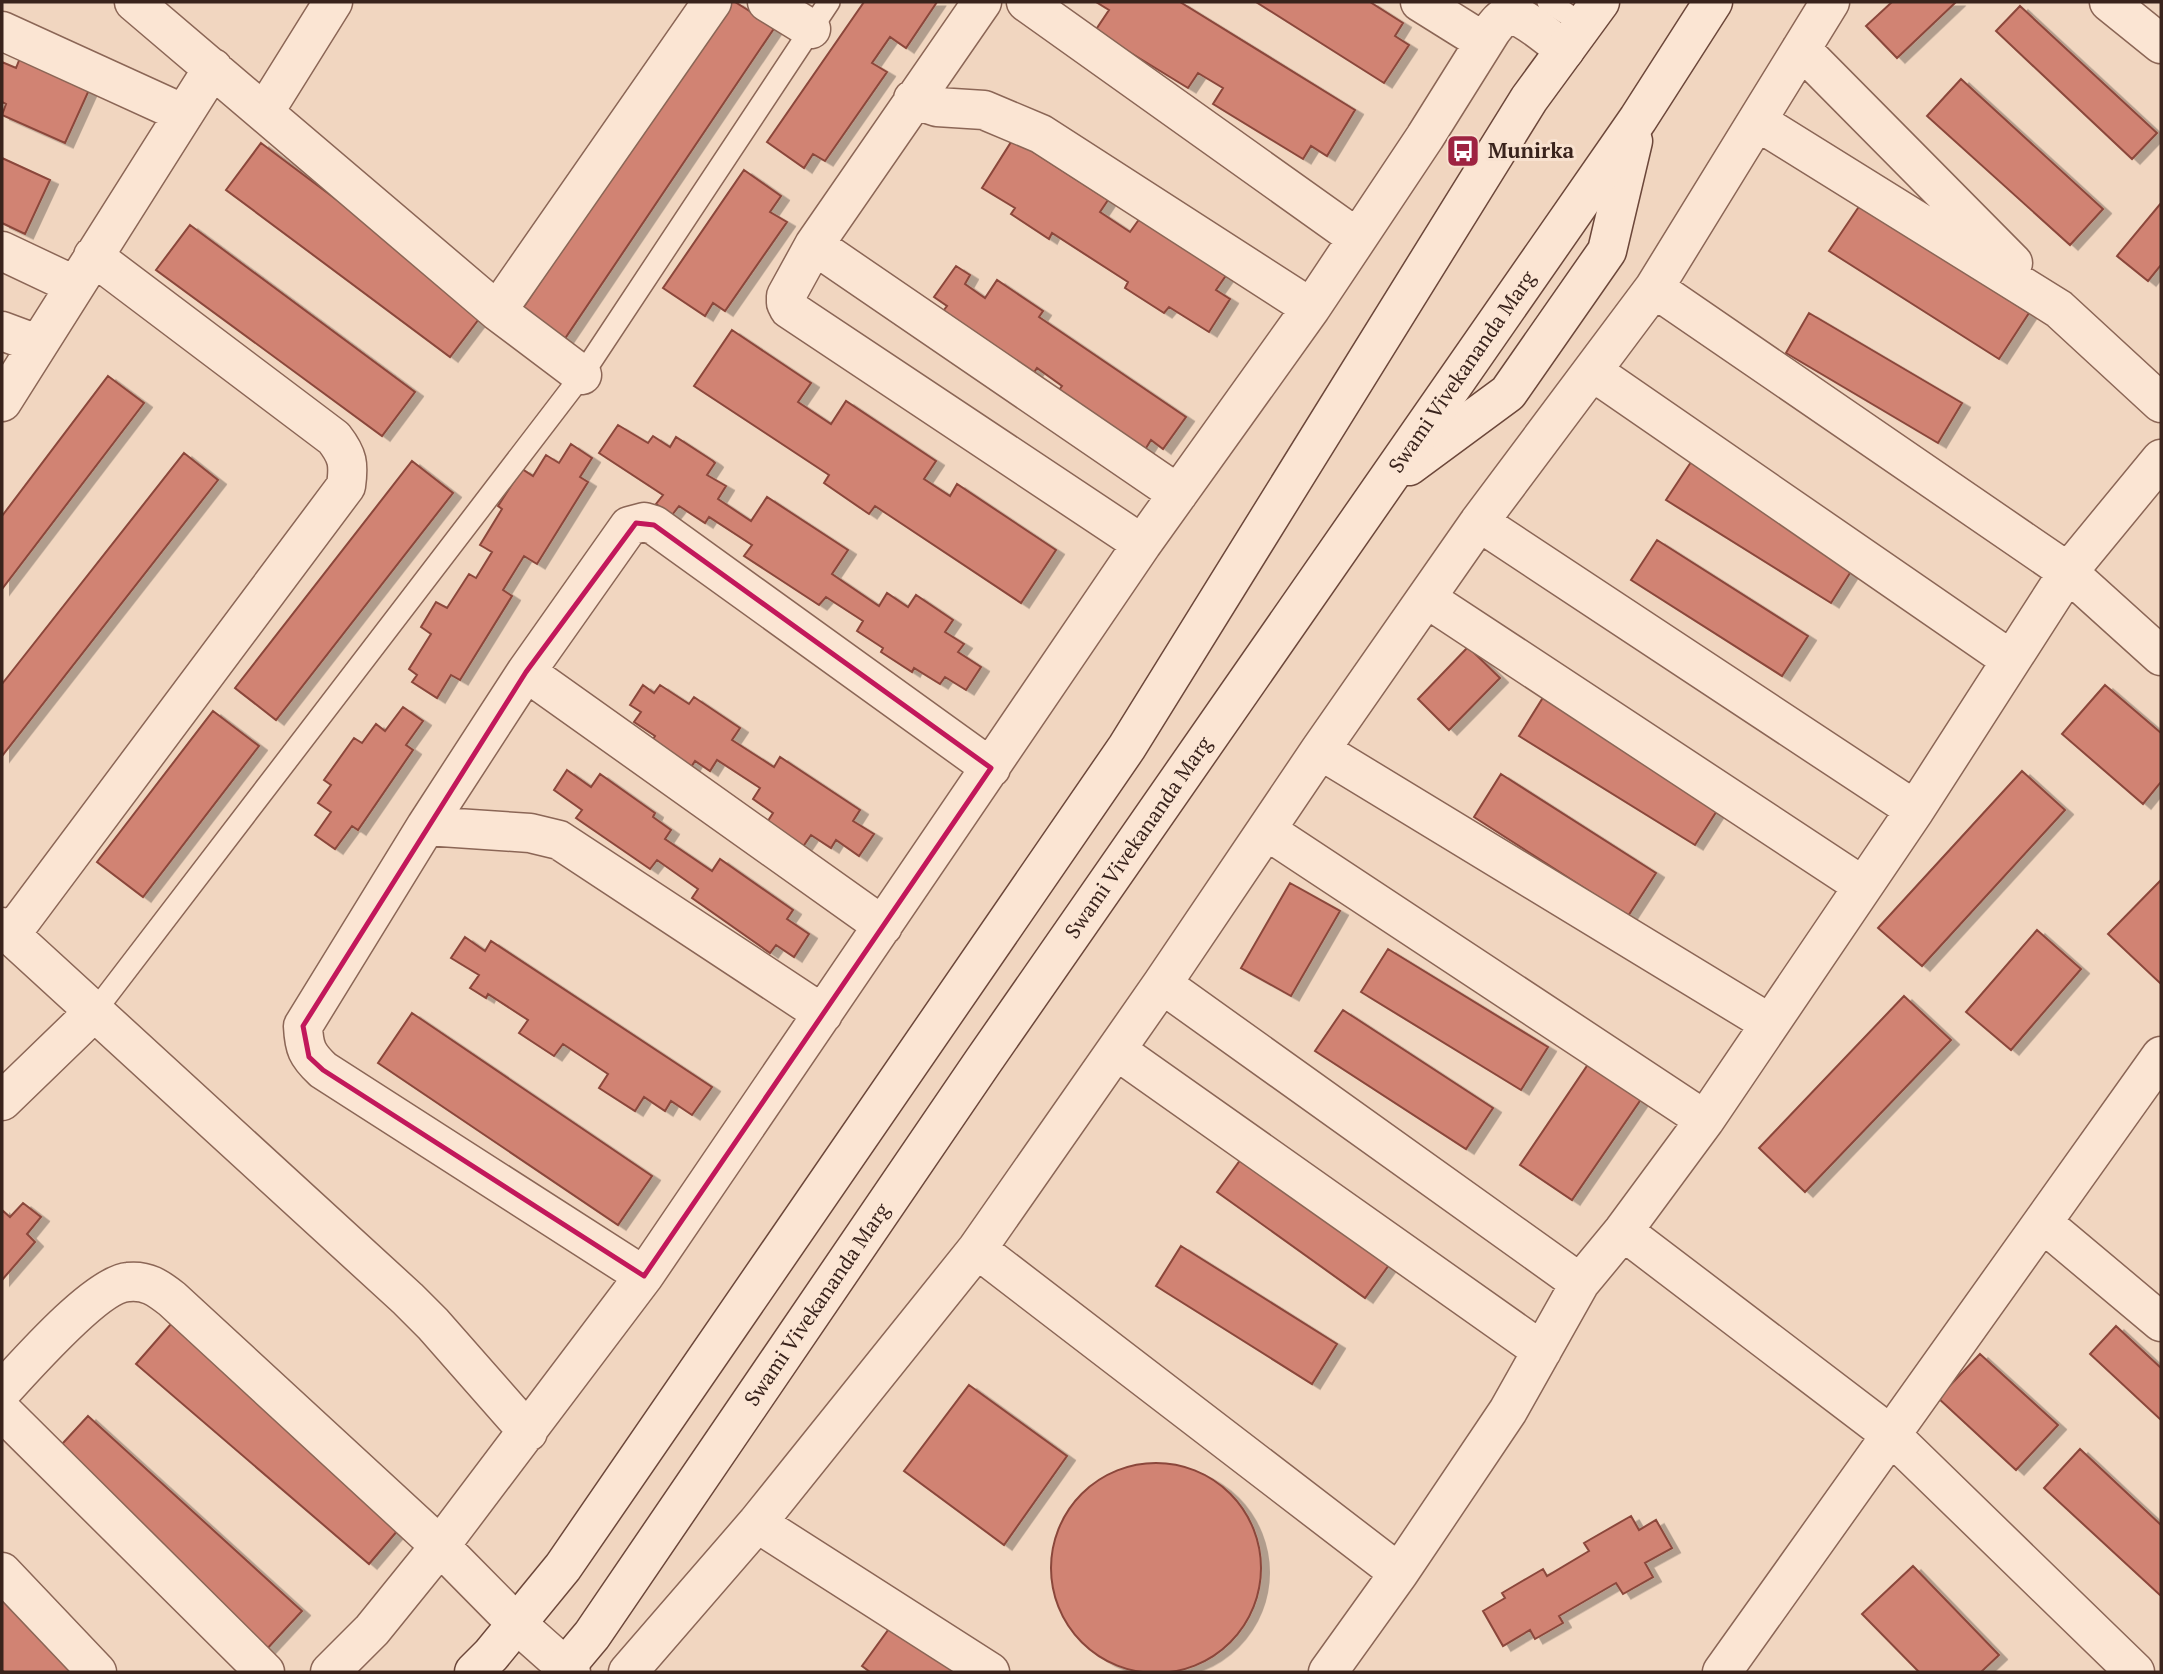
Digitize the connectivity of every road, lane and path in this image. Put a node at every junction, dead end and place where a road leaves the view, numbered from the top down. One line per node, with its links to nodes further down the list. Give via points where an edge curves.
1 (134, 2): 18 (street)
2 (333, 2): 20 (street)
3 (712, 2): 30 (street)
4 (767, 2): 12 (street)
5 (982, 2): 19 (street)
6 (1026, 2): 23 (street)
7 (1420, 2): 15 (street)
8 (1548, 2): 13 (lane)
9 (1713, 2): 78 (street, Swami Vivekananda Marg, via 1638,119 1606,251 1508,393 1385,483)
10 (1830, 2): 17 (street)
11 (2109, 2): 16 (street)
12 (820, 15): 34 (lane)
13 (1583, 26): 15 (street, via 1506,15); 77 (street, via 1529,99 1127,747 563,1567)
14 (2, 31): 21 (street)
15 (1484, 42): 23 (street)
16 (2161, 44)
17 (1801, 49): 22 (street); 29 (street)
18 (214, 68): 20 (street); 21 (street)
19 (913, 99): 24 (street); 28 (street, via 937,107 984,110 1041,134)
20 (265, 111): 30 (street)
21 (184, 114): 26 (street)
22 (1757, 121): 27 (street); 29 (street)
23 (1357, 238): 28 (street)
24 (814, 244): 38 (street); 40 (street, via 786,296 789,309)
25 (2, 251): 26 (street)
26 (84, 271): 32 (street); 53 (street, via 334,438 349,466 346,486)
27 (1654, 288): 33 (street); 41 (street)
28 (1311, 308): 38 (street)
29 (2059, 309): 36 (street)
30 (497, 311): 34 (street)
31 (2, 331): 32 (street)
32 (37, 344): 35 (street)
33 (1592, 371): 39 (street); 44 (street)
34 (582, 375): 55 (lane)
35 (2, 402)
36 (2161, 403)
37 (2161, 459): 41 (street)
38 (1178, 494): 40 (street)
39 (1479, 522): 42 (street); 48 (street)
40 (1142, 544): 47 (street)
41 (2068, 572): 43 (street); 44 (street)
42 (1426, 598): 46 (street); 51 (street)
43 (2161, 656)
44 (2011, 660): 48 (street)
45 (526, 672): 47 (street, via 629,526 644,522); 49 (street); 52 (street)
46 (1320, 750): 50 (street); 57 (street)
47 (991, 768): 52 (street)
48 (1914, 810): 51 (street)
49 (426, 825): 56 (street, via 530,833 559,840); 65 (street, via 303,1026 309,1057)
50 (1266, 830): 54 (street); 61 (street)
51 (1863, 886): 57 (street)
52 (883, 926): 56 (street)
53 (6, 931): 55 (street)
54 (1162, 984): 58 (street); 66 (street)
55 (95, 1011): 60 (street); 71 (street, via 408,1299)
56 (823, 1014): 65 (street)
57 (1769, 1023): 61 (street)
58 (1116, 1049): 64 (street); 68 (street)
59 (2161, 1056): 62 (street)
60 (2, 1101)
61 (1705, 1120): 63 (street)
62 (2043, 1223): 67 (street); 72 (street)
63 (1623, 1231): 66 (street); 72 (street)
64 (977, 1249): 73 (street); 76 (street)
65 (643, 1276): 71 (street)
66 (1580, 1283): 68 (street)
67 (2161, 1322)
68 (1542, 1351): 76 (street, via 1508,1411)
69 (2, 1391): 74 (street, via 54,1335 110,1287 125,1282 155,1286)
70 (2, 1411): 80 (street)
71 (528, 1432): 74 (street)
72 (1891, 1436): 86 (street); 87 (street)
73 (757, 1523): 83 (street); 84 (street)
74 (440, 1546): 77 (street); 81 (street, via 372,1630)
75 (2, 1572): 79 (street)
76 (1399, 1573): 85 (street)
77 (517, 1624): 78 (street); 82 (street)
78 (566, 1671)
79 (97, 1672)
80 (265, 1672)
81 (330, 1672)
82 (474, 1672)
83 (628, 1672)
84 (990, 1672)
85 (1328, 1672)
86 (1721, 1672)
87 (2135, 1672)

